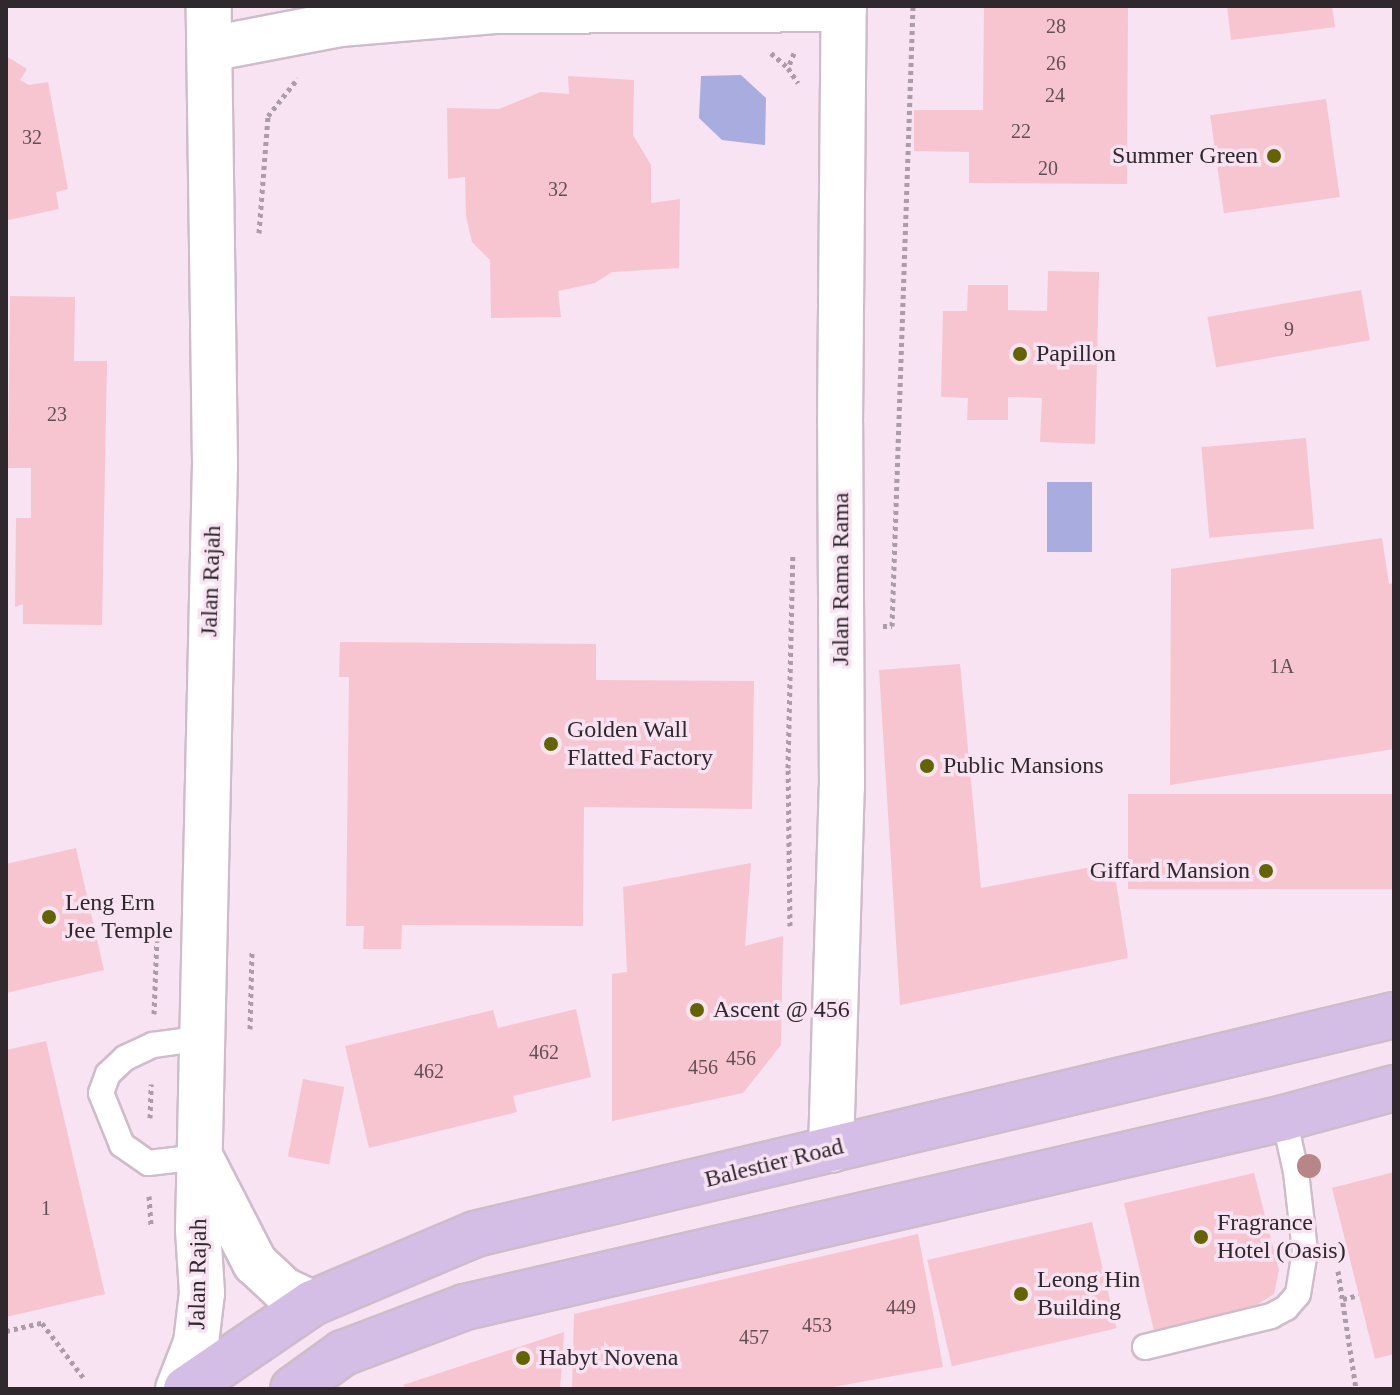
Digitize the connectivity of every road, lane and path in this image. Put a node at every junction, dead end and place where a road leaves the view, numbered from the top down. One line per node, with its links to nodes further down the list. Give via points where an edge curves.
1 (209, 6): 4 (street, Jalan Rajah)
2 (913, 6): 5 (path, via 892,626)
3 (844, 8): 4 (street, Jalan Rama Rama, via 494,11 340,24); 5 (street, Jalan Rama Rama)
4 (210, 49): 9 (street, Jalan Rajah, via 215,463)
5 (842, 627): 12 (street, Jalan Rama Rama)
6 (252, 987): 8 (path)
7 (1394, 1015): 12 (main road, Balestier Road)
8 (250, 1034)
9 (204, 1038): 13 (street, Jalan Rajah); 13 (lane, via 153,1045 125,1058 108,1074 101,1093 122,1145 148,1163)
10 (1394, 1088): 11 (main road)
11 (1284, 1118): 18 (lane, via 1305,1251 1298,1294 1271,1316); 22 (main road, via 465,1307 343,1353)
12 (831, 1150): 16 (main road, Balestier Road, via 475,1234)
13 (200, 1157): 16 (street, Jalan Rajah, via 255,1263 284,1290); 20 (street, Jalan Rajah, via 202,1293 196,1343)
14 (1359, 1295): 15 (path)
15 (1343, 1299)
16 (312, 1303): 21 (main road, Balestier Road)
17 (6, 1331): 19 (path, via 42,1323)
18 (1145, 1347)
19 (83, 1377)
20 (178, 1389)
21 (186, 1389)
22 (293, 1389)

